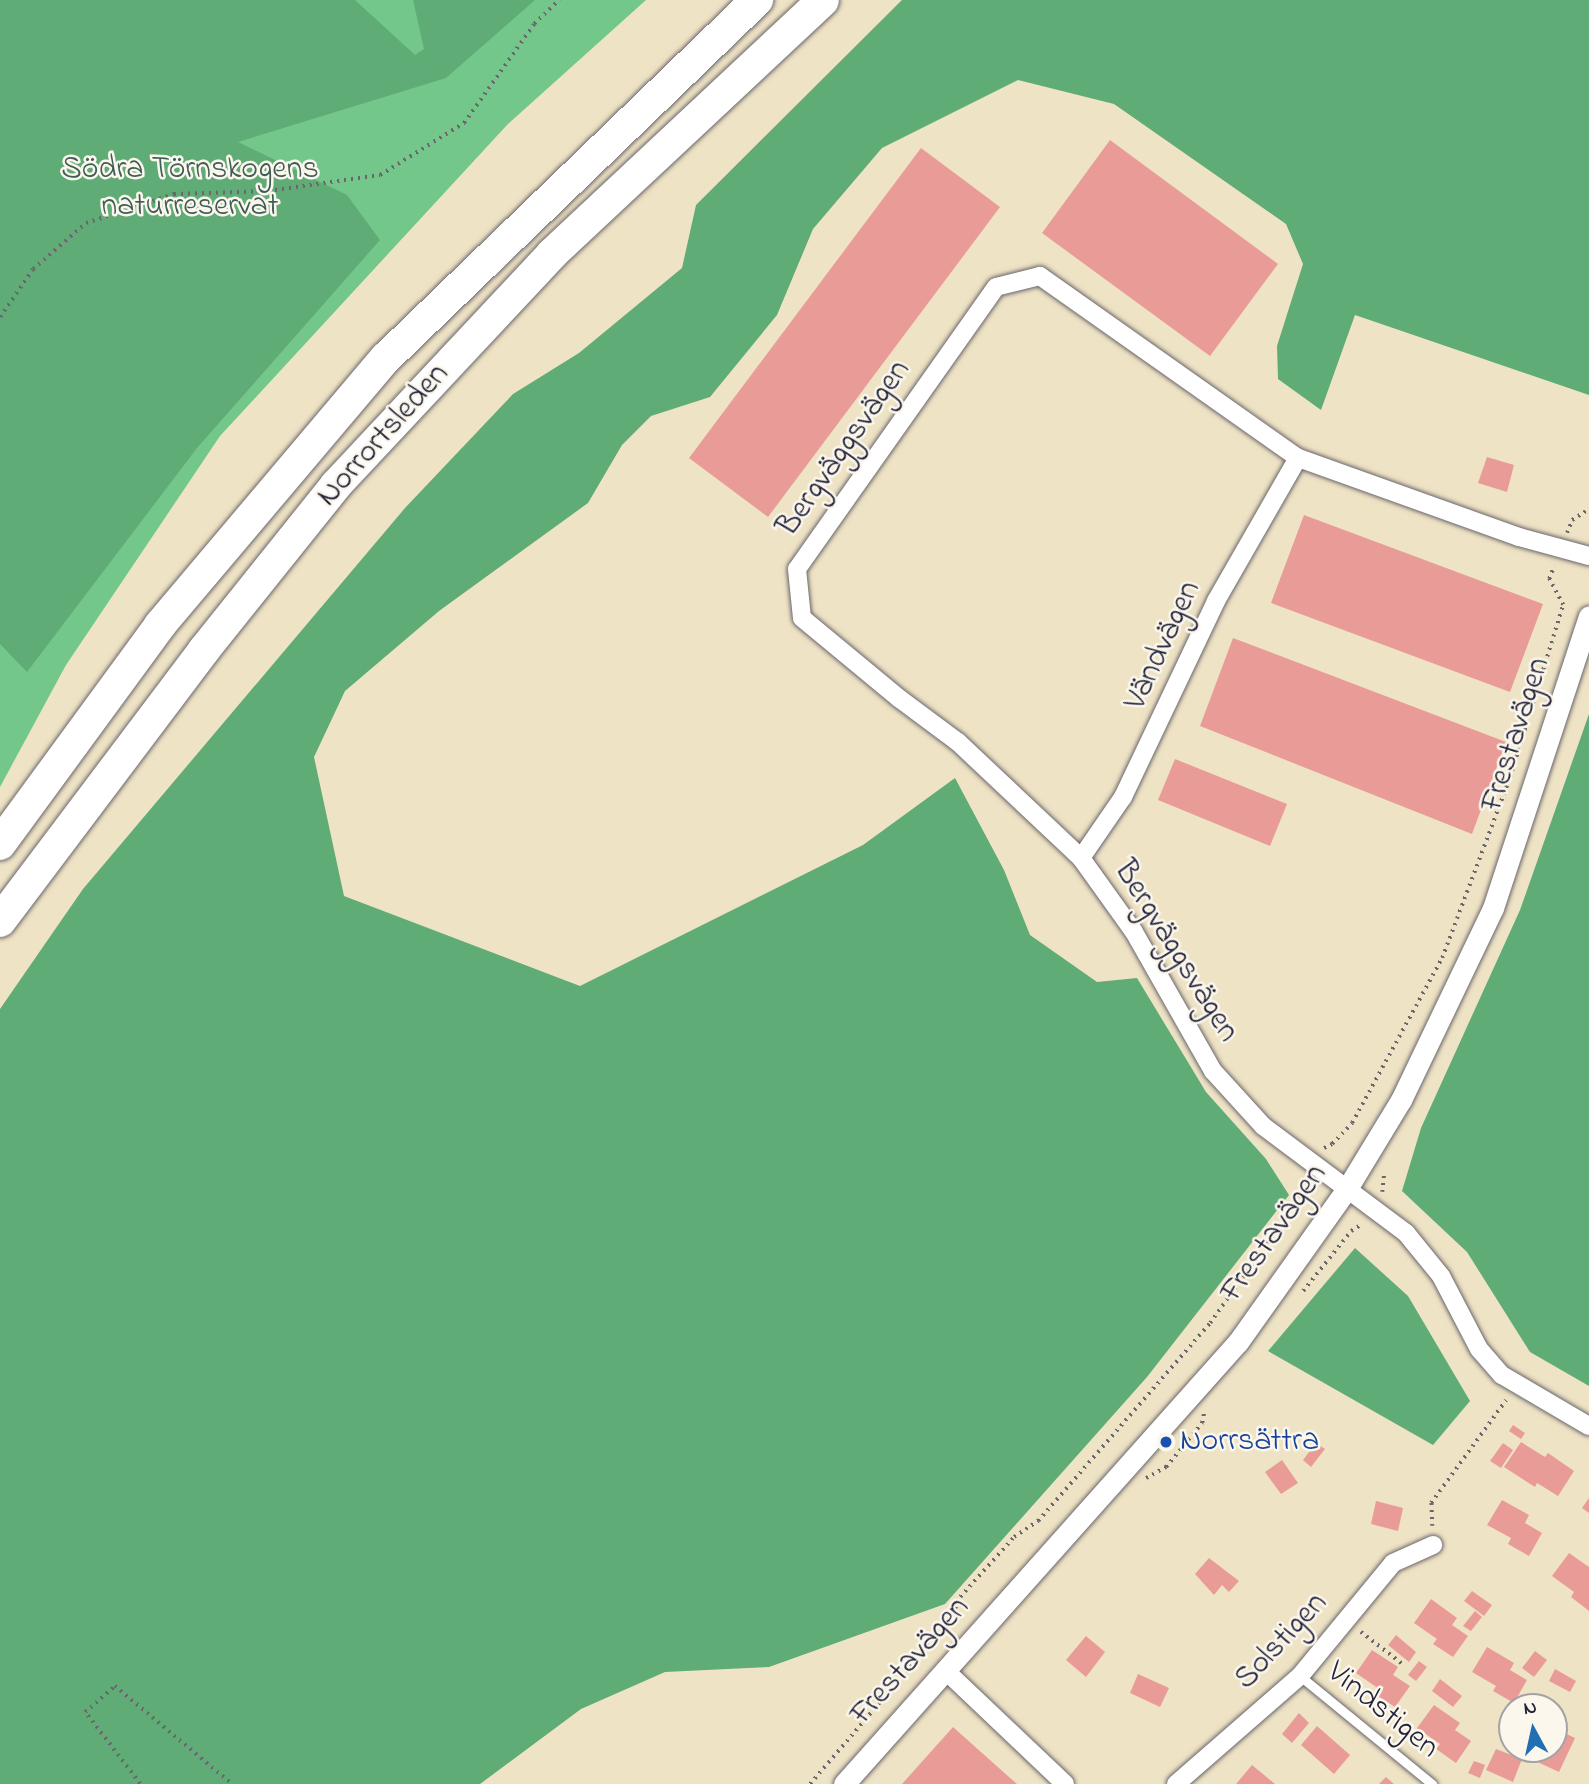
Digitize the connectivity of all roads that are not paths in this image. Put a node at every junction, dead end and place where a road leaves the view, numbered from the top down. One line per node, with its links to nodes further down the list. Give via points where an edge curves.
1 (757, 0): 6 (highway, Norrortsleden, via 386,358 160,625)
2 (823, 0): 8 (highway, Norrortsleden, via 552,254 336,485 204,650)
3 (1298, 458): 4 (street, Bergväggsvägen, via 1519,537); 7 (street, Vändvägen, via 1216,601 1123,797); 7 (street, Bergväggsvägen, via 1040,276 996,287 797,569 802,618 958,742)
4 (1589, 556)
5 (1589, 616): 9 (street, Frestavägen, via 1493,908 1401,1100)
6 (0, 844)
7 (1081, 858): 9 (street, Bergväggsvägen, via 1134,932 1213,1071 1263,1126)
8 (0, 921)
9 (1348, 1187): 10 (street, Bergväggsvägen, via 1406,1233 1441,1276 1479,1349 1502,1375); 12 (street, Frestavägen, via 1238,1342)
10 (1589, 1426)
11 (1433, 1545): 13 (street, Solstigen, via 1393,1563)
12 (946, 1671): 14 (street, Frestavägen); 15 (street)
13 (1300, 1675): 16 (street, Solstigen); 17 (lane, Vindstigen)
14 (844, 1784)
15 (1065, 1784)
16 (1176, 1784)
17 (1432, 1784)

